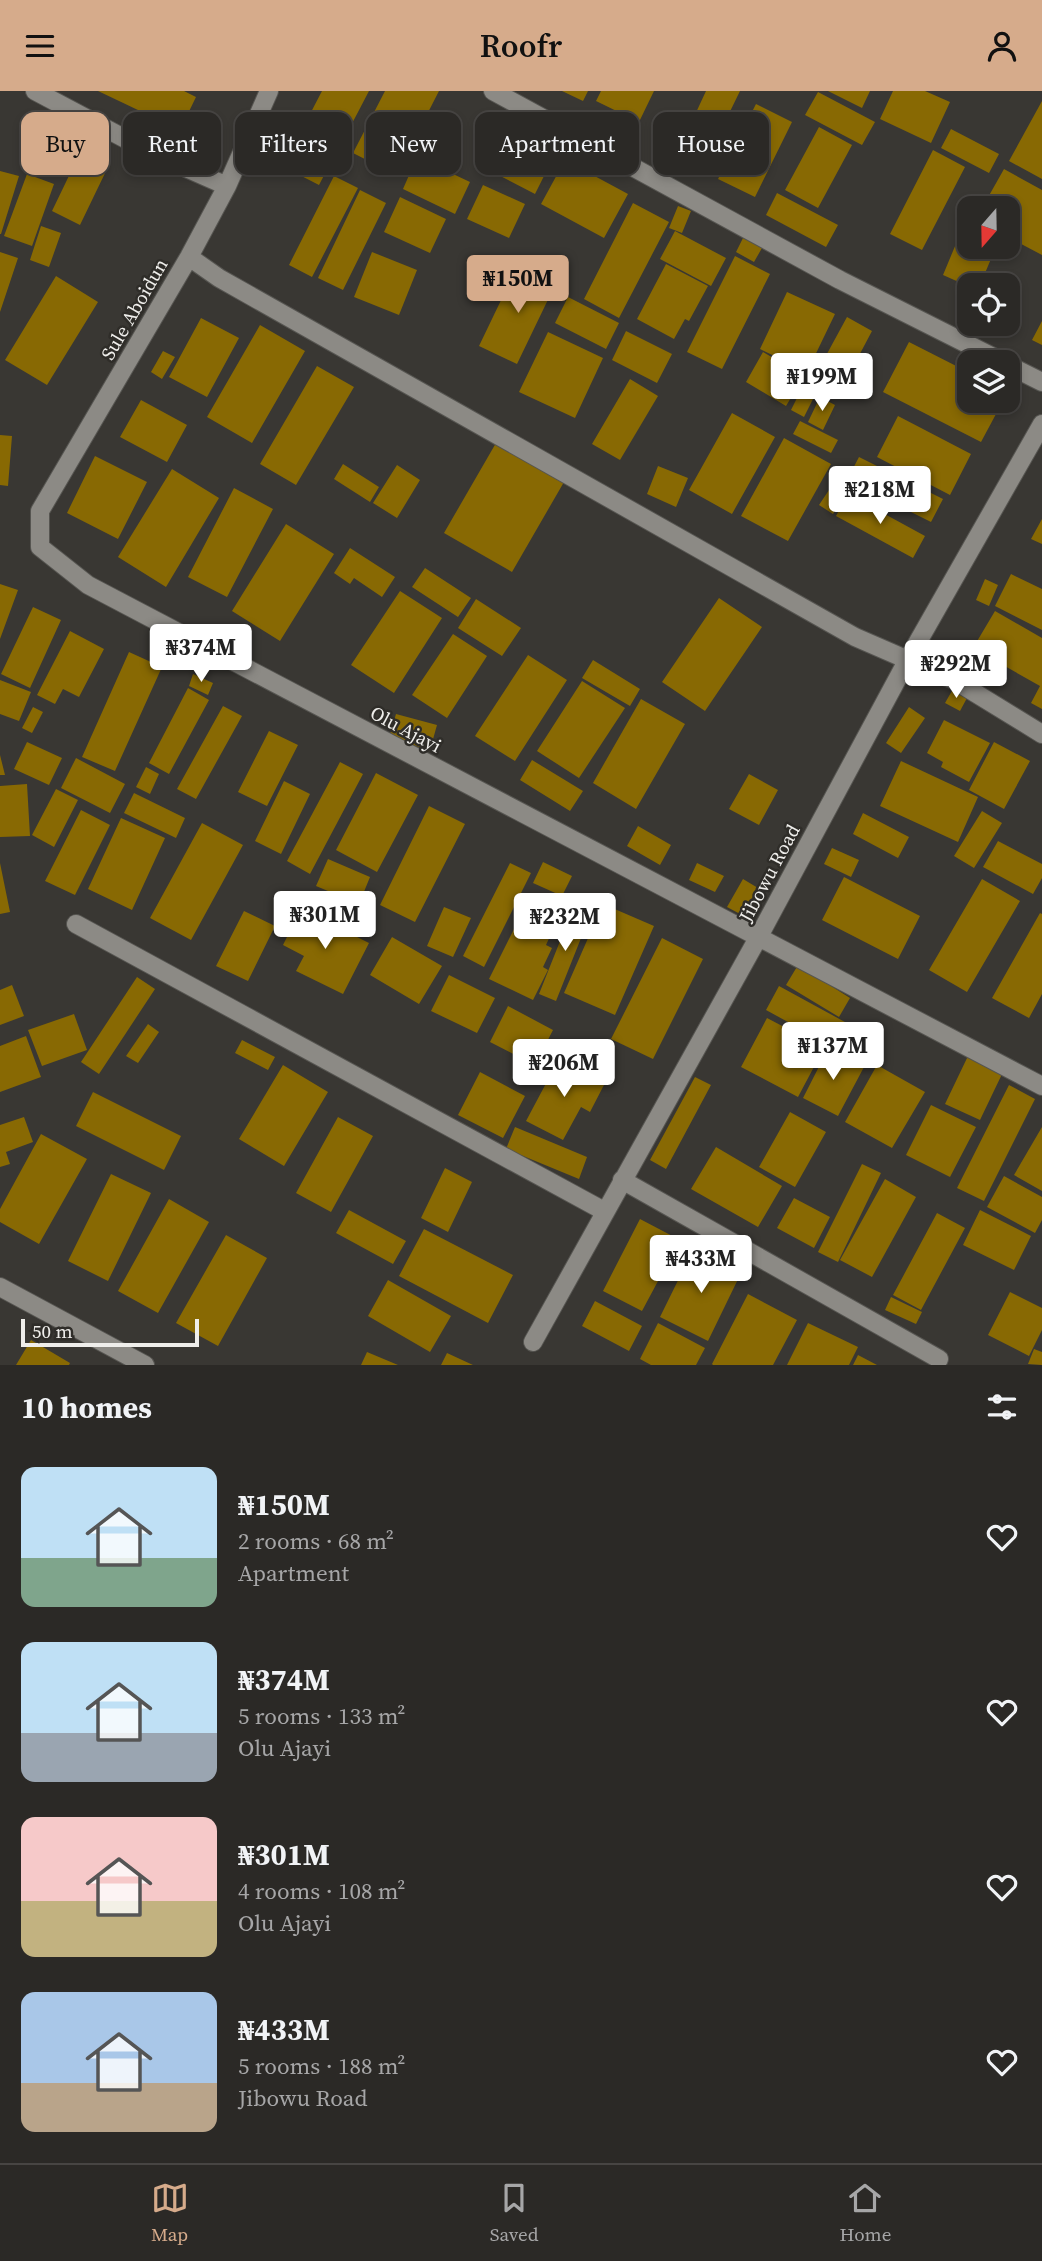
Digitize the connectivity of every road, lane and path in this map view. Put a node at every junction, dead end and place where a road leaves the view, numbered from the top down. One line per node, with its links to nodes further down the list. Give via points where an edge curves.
1 (35, 91): 4 (street, via 152,153)
2 (269, 91): 4 (street, Sule Aboidun)
3 (493, 91): 6 (street, via 840,280)
4 (227, 186): 5 (street, Sule Aboidun)
5 (189, 257): 10 (street, Sule Aboidun, via 40,511); 11 (street, via 831,623)
6 (979, 350)
7 (1020, 371): 8 (street)
8 (1042, 382)
9 (1042, 424): 11 (street, Jibowu Road)
10 (40, 547): 14 (street, Olu Ajayi, via 88,585)
11 (907, 661): 12 (street, via 954,680); 14 (street, Jibowu Road)
12 (1042, 734)
13 (76, 924): 17 (street)
14 (758, 938): 15 (street, Olu Ajayi); 16 (street, Jibowu Road)
15 (1042, 1086)
16 (622, 1180): 17 (street, Jibowu Road); 20 (street)
17 (604, 1211): 19 (street, Jibowu Road)
18 (0, 1287): 21 (street)
19 (533, 1342)
20 (939, 1359)
21 (145, 1365)

